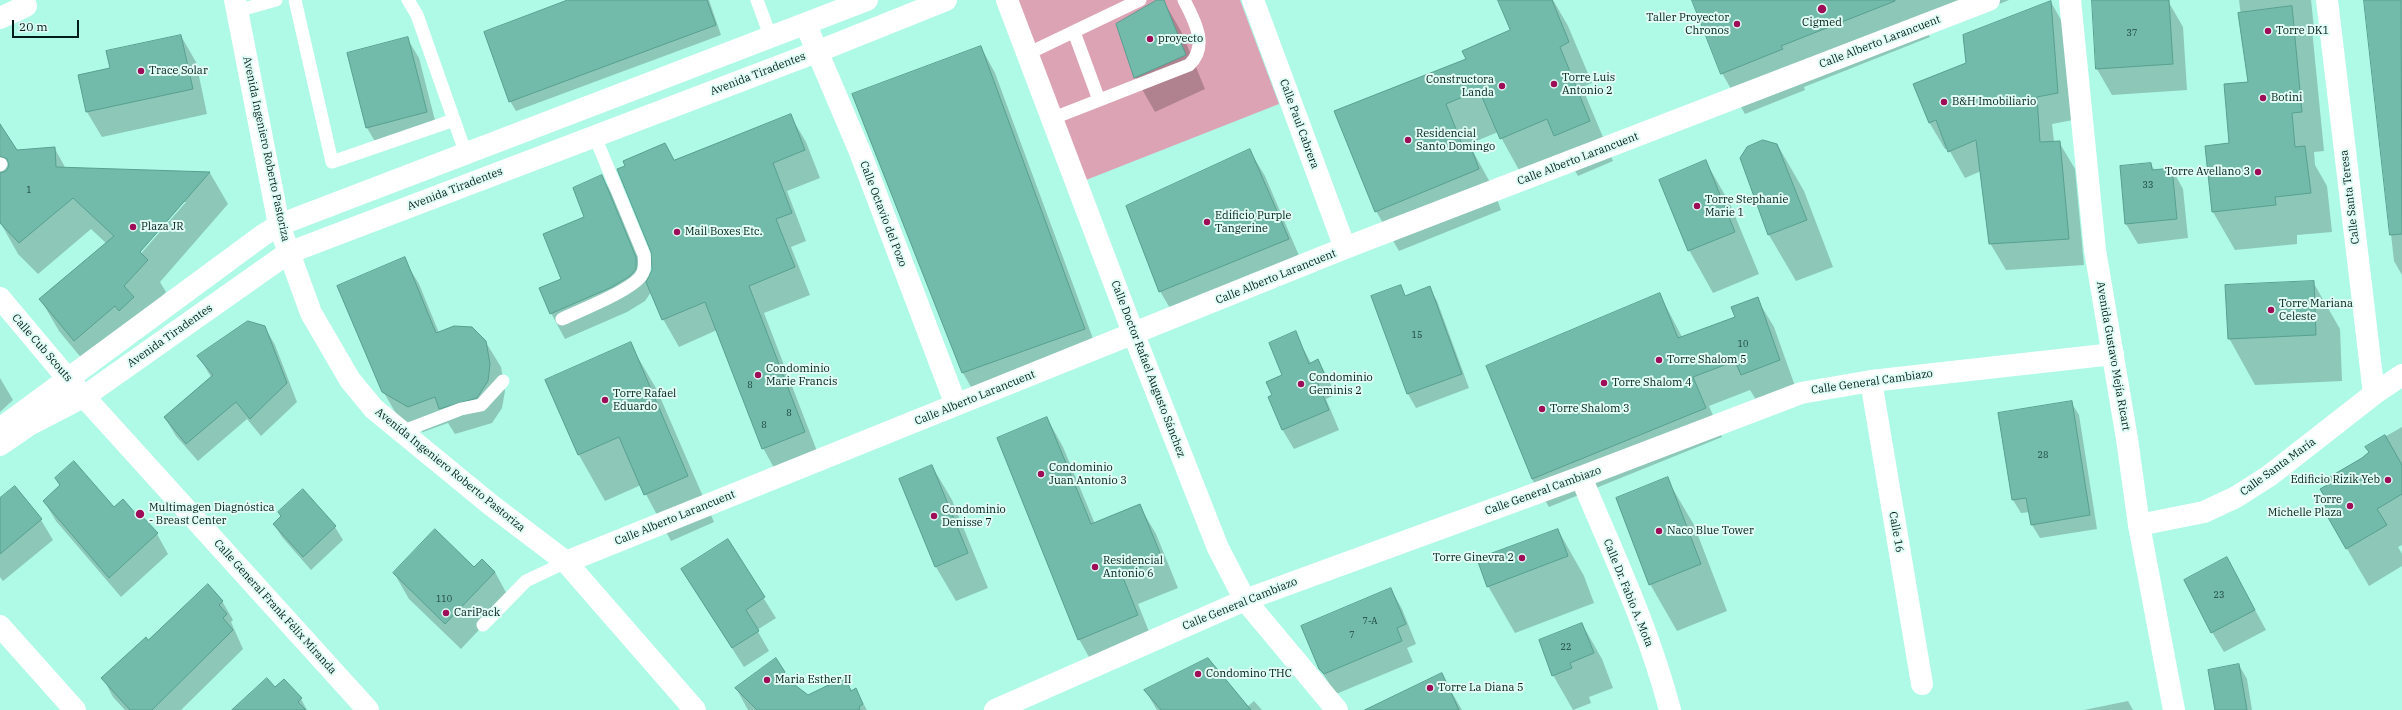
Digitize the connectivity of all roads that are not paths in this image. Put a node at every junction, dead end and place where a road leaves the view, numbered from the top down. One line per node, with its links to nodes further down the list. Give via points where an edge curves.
1 (276, 0): 14 (lane)
2 (295, 0): 24 (lane, via 332,162)
3 (408, 0): 24 (lane, via 417,15)
4 (757, 0): 19 (lane)
5 (867, 0): 17 (street)
6 (946, 0): 20 (street, Avenida Tiradentes)
7 (1007, 0): 21 (street, Calle Doctor Rafael Augusto Sánchez)
8 (1140, 0): 18 (lane)
9 (1184, 0): 22 (lane, via 1191,13 1201,46 1198,57 1189,65)
10 (1253, 0): 28 (street, Calle Paul Cabrera)
11 (1989, 0): 28 (street, Calle Alberto Larancuent)
12 (2070, 0): 33 (street, Avenida Gustavo Mejía Ricart, via 2095,250)
13 (2326, 0): 38 (street, Calle Santa Teresa)
14 (236, 5): 27 (street, Avenida Ingeniero Roberto Pastoriza)
15 (26, 6): 16 (street)
16 (0, 18)
17 (806, 25): 19 (street); 20 (street, Calle Octavio del Pozo)
18 (1074, 32): 21 (lane); 22 (lane)
19 (771, 38): 26 (street)
20 (819, 51): 25 (street, Avenida Tiradentes); 40 (street, Calle Octavio del Pozo)
21 (1027, 54): 23 (street, Calle Doctor Rafael Augusto Sánchez)
22 (1099, 100): 23 (lane)
23 (1052, 119): 32 (street, Calle Doctor Rafael Augusto Sánchez)
24 (454, 120): 26 (lane)
25 (595, 137): 29 (street, Avenida Tiradentes); 31 (lane, via 644,255 644,268 642,275 632,285)
26 (466, 154): 27 (street)
27 (279, 225): 29 (street, Avenida Ingeniero Roberto Pastoriza); 35 (street)
28 (1345, 248): 32 (street, Calle Alberto Larancuent)
29 (288, 253): 39 (street, Avenida Tiradentes); 42 (street, Avenida Ingeniero Roberto Pastoriza, via 311,313 350,380 374,408)
30 (0, 298): 35 (street, Calle Cub Scouts)
31 (562, 319)
32 (1134, 335): 40 (street, Calle Alberto Larancuent); 47 (street, Calle Doctor Rafael Augusto Sánchez, via 1218,548)
33 (2113, 354): 37 (street, Calle General Cambiazo); 45 (street, Avenida Gustavo Mejía Ricart)
34 (2402, 376): 38 (street, Calle Santa María)
35 (68, 379): 39 (street, Calle Cub Scouts); 41 (street)
36 (503, 381): 42 (lane, via 481,405 461,408)
37 (1871, 381): 44 (street, Calle General Cambiazo, via 1801,393); 50 (street, Calle 16)
38 (2374, 394): 45 (street, Calle Santa María, via 2269,476 2236,497 2204,512)
39 (85, 396): 43 (street, Avenida Tiradentes, via 29,425); 53 (street, Calle General Frank Félix Miranda)
40 (956, 405): 46 (street, Calle Alberto Larancuent)
41 (0, 429)
42 (401, 432): 46 (street, Avenida Ingeniero Roberto Pastoriza)
43 (0, 444)
44 (1581, 477): 47 (street, Calle General Cambiazo); 57 (street, Calle Dr. Fabio A. Mota, via 1636,606 1663,682)
45 (2139, 525): 58 (street, Avenida Gustavo Mejía Ricart)
46 (566, 562): 48 (lane, via 526,581); 54 (street, Avenida Ingeniero Roberto Pastoriza)
47 (1245, 600): 51 (street, Calle General Cambiazo); 56 (street, Calle Doctor Rafael Augusto Sánchez)
48 (483, 625)
49 (0, 626): 52 (street)
50 (1922, 684)
51 (1019, 706): 55 (street, Calle General Cambiazo)
52 (75, 710)
53 (368, 710)
54 (695, 710)
55 (995, 710)
56 (1337, 710)
57 (1670, 710)
58 (2174, 710)

